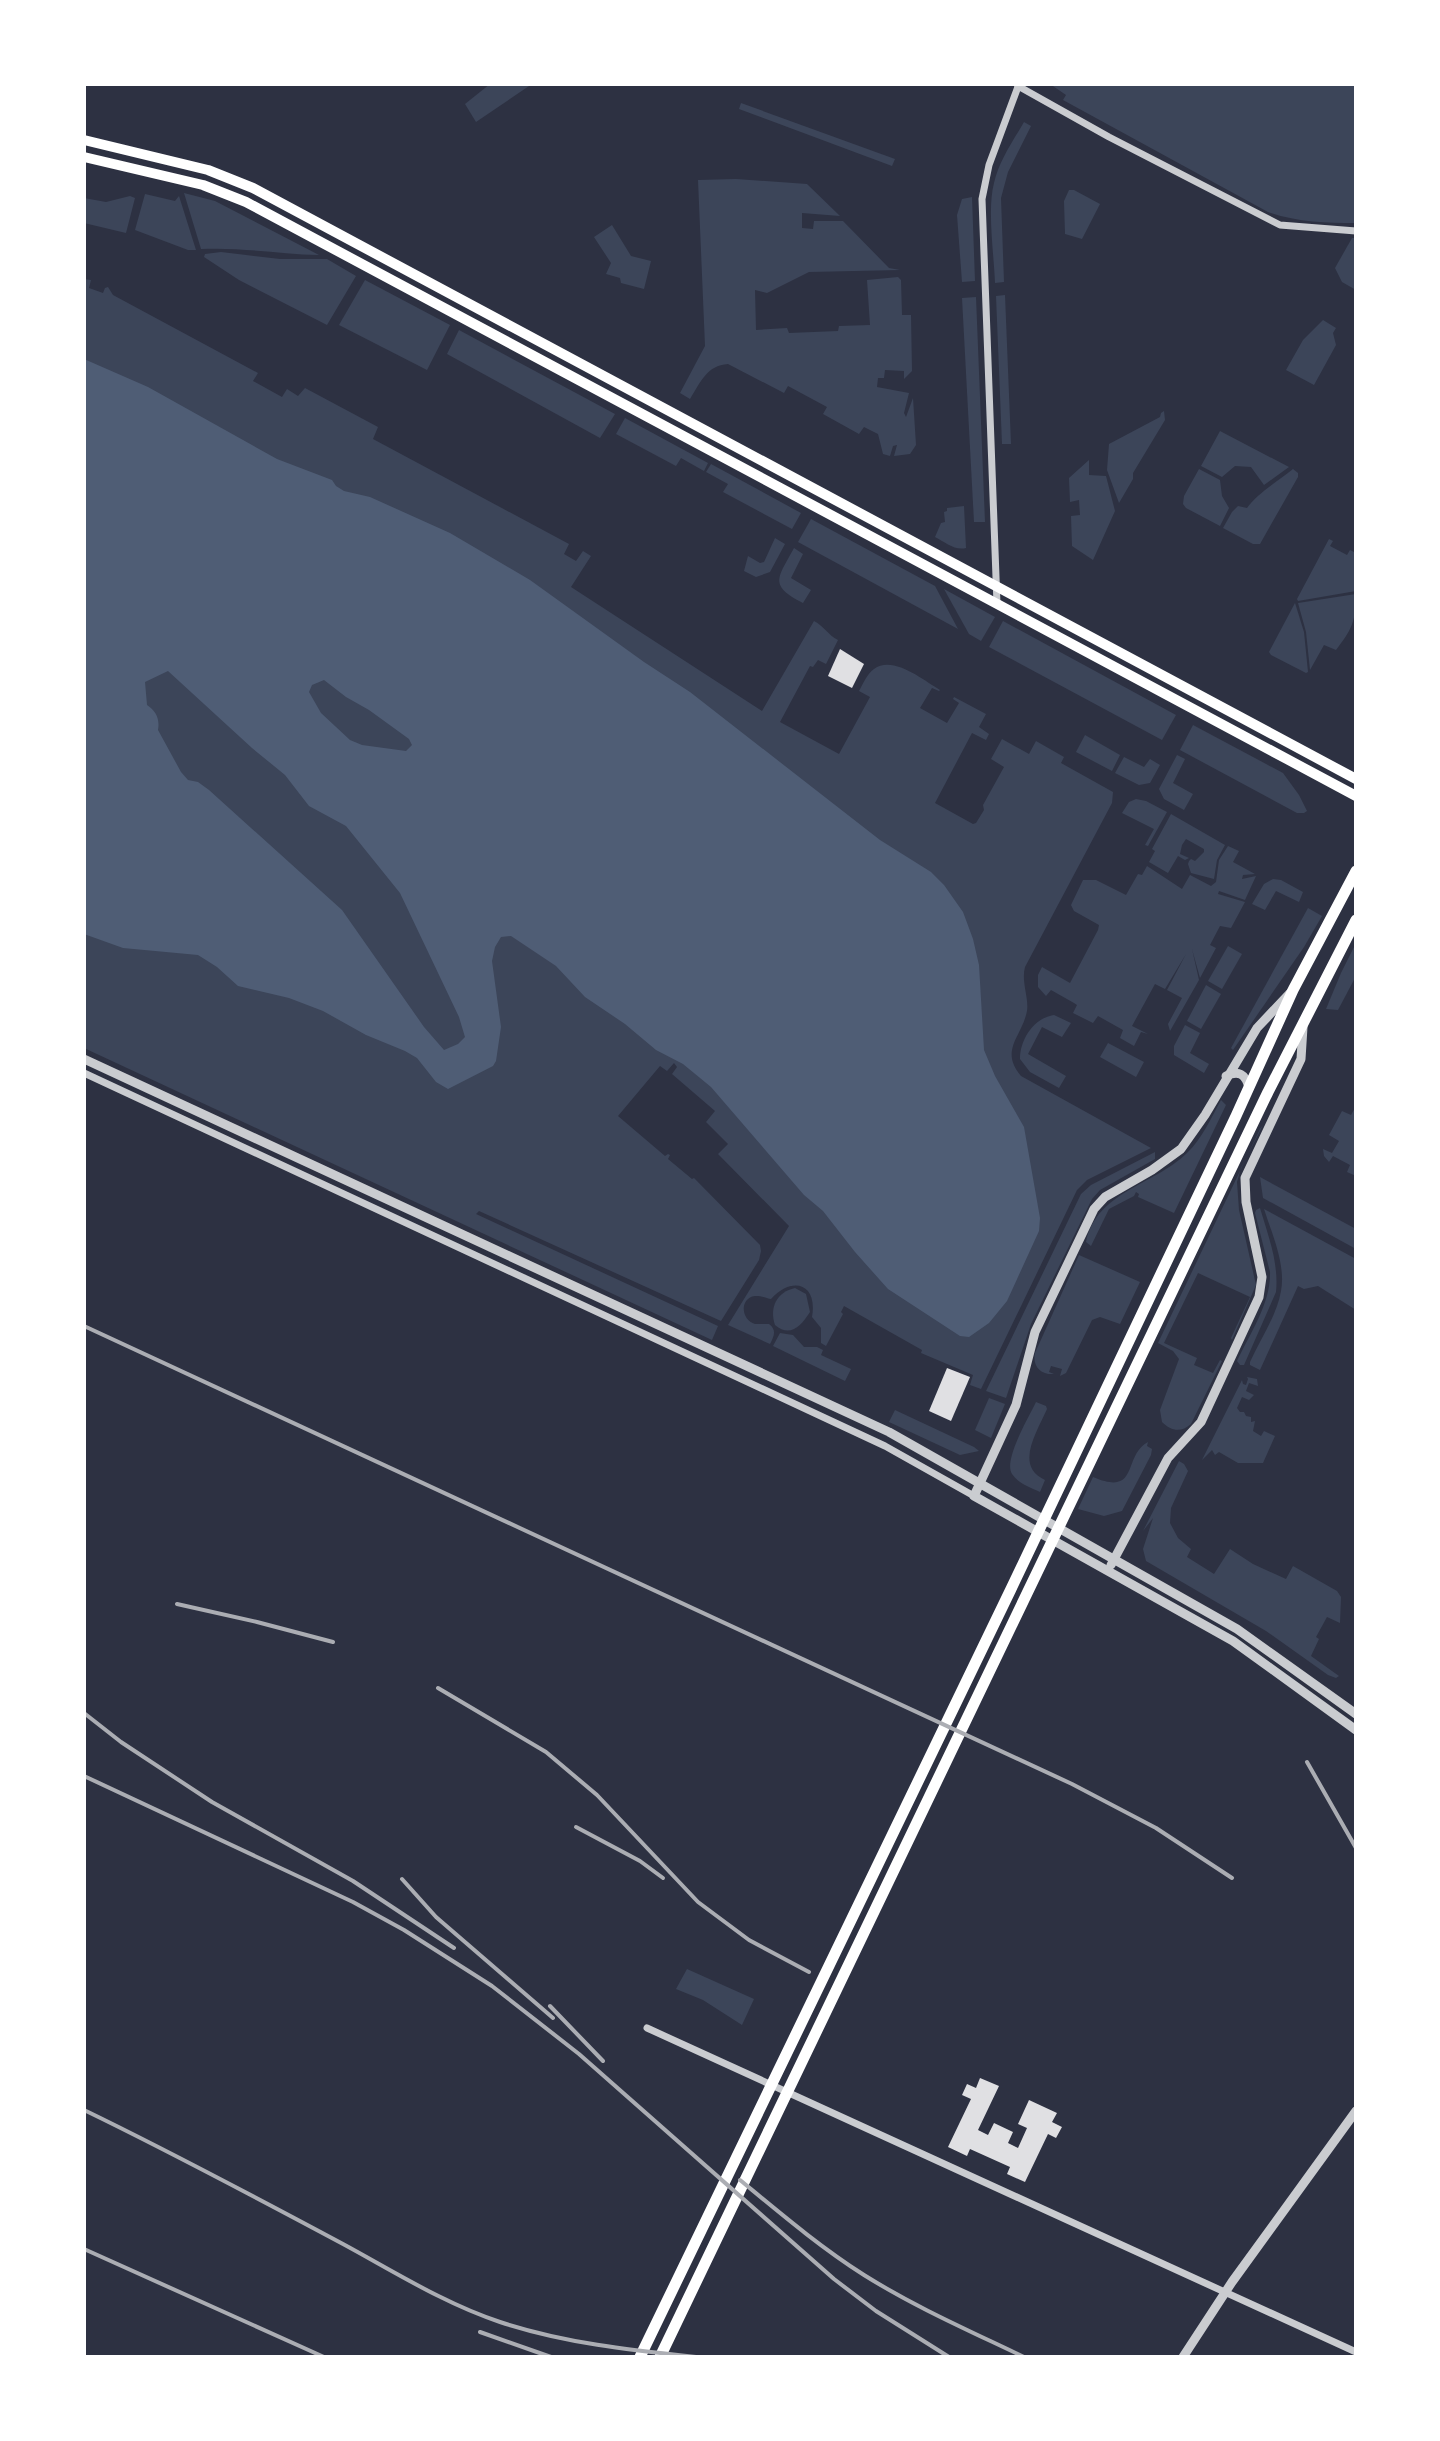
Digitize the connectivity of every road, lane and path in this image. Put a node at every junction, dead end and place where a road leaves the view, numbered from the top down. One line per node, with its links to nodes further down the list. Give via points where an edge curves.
1 (1018, 85): 4 (street, via 1280,225); 5 (street, via 982,199)
2 (84, 140): 5 (main road, via 208,170 253,188)
3 (84, 157): 6 (main road, via 203,185 246,202)
4 (1356, 231)
5 (997, 586): 6 (street); 7 (main road)
6 (997, 604): 8 (main road)
7 (1356, 779)
8 (1356, 796)
9 (1356, 871): 11 (main road)
10 (1356, 920): 12 (main road)
11 (1293, 990): 15 (street, via 1257,1028); 16 (main road)
12 (1304, 1019): 19 (street, via 1301,1059 1245,1178 1262,1277 1259,1297 1201,1422 1168,1458); 28 (main road)
13 (84, 1059): 17 (street, via 837,1407)
14 (84, 1073): 18 (street, via 885,1446)
15 (1226, 1076): 16 (street, via 1240,1073); 17 (street, via 1181,1149 1094,1209 1035,1332 1016,1405)
16 (1249, 1087): 27 (main road)
17 (980, 1484): 18 (street); 19 (street)
18 (974, 1496): 20 (street)
19 (1114, 1560): 20 (street); 21 (street, via 1237,1629)
20 (1108, 1571): 22 (street, via 1233,1641)
21 (1356, 1714)
22 (1356, 1730)
23 (647, 2028): 25 (street)
24 (1356, 2111): 25 (street)
25 (1225, 2293): 26 (street); 29 (street)
26 (1356, 2352)
27 (640, 2357)
28 (660, 2357)
29 (1183, 2357)

